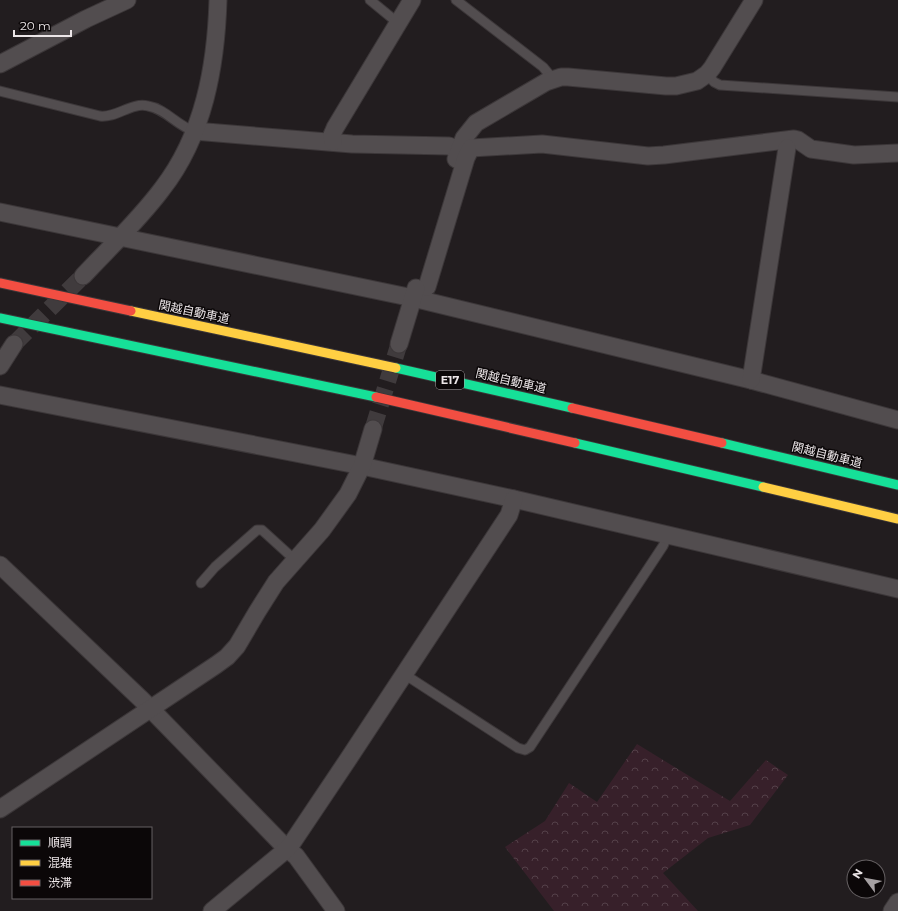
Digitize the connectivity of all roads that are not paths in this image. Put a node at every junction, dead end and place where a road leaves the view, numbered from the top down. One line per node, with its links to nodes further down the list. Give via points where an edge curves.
1 (127, 0): 8 (street)
2 (218, 0): 13 (street, via 210,80)
3 (370, 0): 7 (lane)
4 (412, 0): 7 (street)
5 (456, 0): 10 (lane, via 543,67)
6 (754, 0): 9 (street)
7 (398, 23): 14 (street, via 335,128)
8 (0, 64)
9 (707, 74): 10 (street, via 697,81 676,86 568,77); 12 (lane, via 720,85)
10 (553, 79): 16 (street, via 476,123 464,138)
11 (0, 91): 13 (lane, via 106,117 147,105)
12 (898, 97)
13 (194, 132): 14 (street); 19 (street, via 178,166 163,188)
14 (333, 142): 16 (street, via 449,146)
15 (787, 148): 28 (street)
16 (459, 150): 23 (street)
17 (898, 153): 22 (street, via 854,155 811,149 794,139 648,156 542,144 471,148)
18 (0, 212): 19 (street)
19 (120, 237): 20 (street); 23 (street)
20 (83, 276)
21 (0, 283): 33 (highway, 関越自動車道 / E17, via 617,417)
22 (427, 287)
23 (413, 298): 26 (street); 28 (street)
24 (0, 318): 35 (highway, via 350,391)
25 (14, 344): 27 (street)
26 (399, 344)
27 (0, 366)
28 (752, 380): 30 (street)
29 (0, 395): 32 (street)
30 (898, 420)
31 (373, 429): 32 (street)
32 (362, 466): 34 (street); 37 (street, via 340,507)
33 (898, 485)
34 (514, 499): 36 (street); 41 (street, via 509,515)
35 (898, 519)
36 (668, 535): 40 (street); 41 (lane, via 530,747 525,750 518,748)
37 (295, 560): 39 (lane, via 262,530 257,530); 42 (street, via 276,582 233,652)
38 (0, 565): 42 (street)
39 (201, 583)
40 (898, 589)
41 (404, 674): 44 (street)
42 (150, 708): 43 (street); 44 (street)
43 (0, 808)
44 (287, 849): 46 (street); 47 (street, via 296,856)
45 (898, 902): 48 (street)
46 (212, 911)
47 (336, 911)
48 (892, 911)

